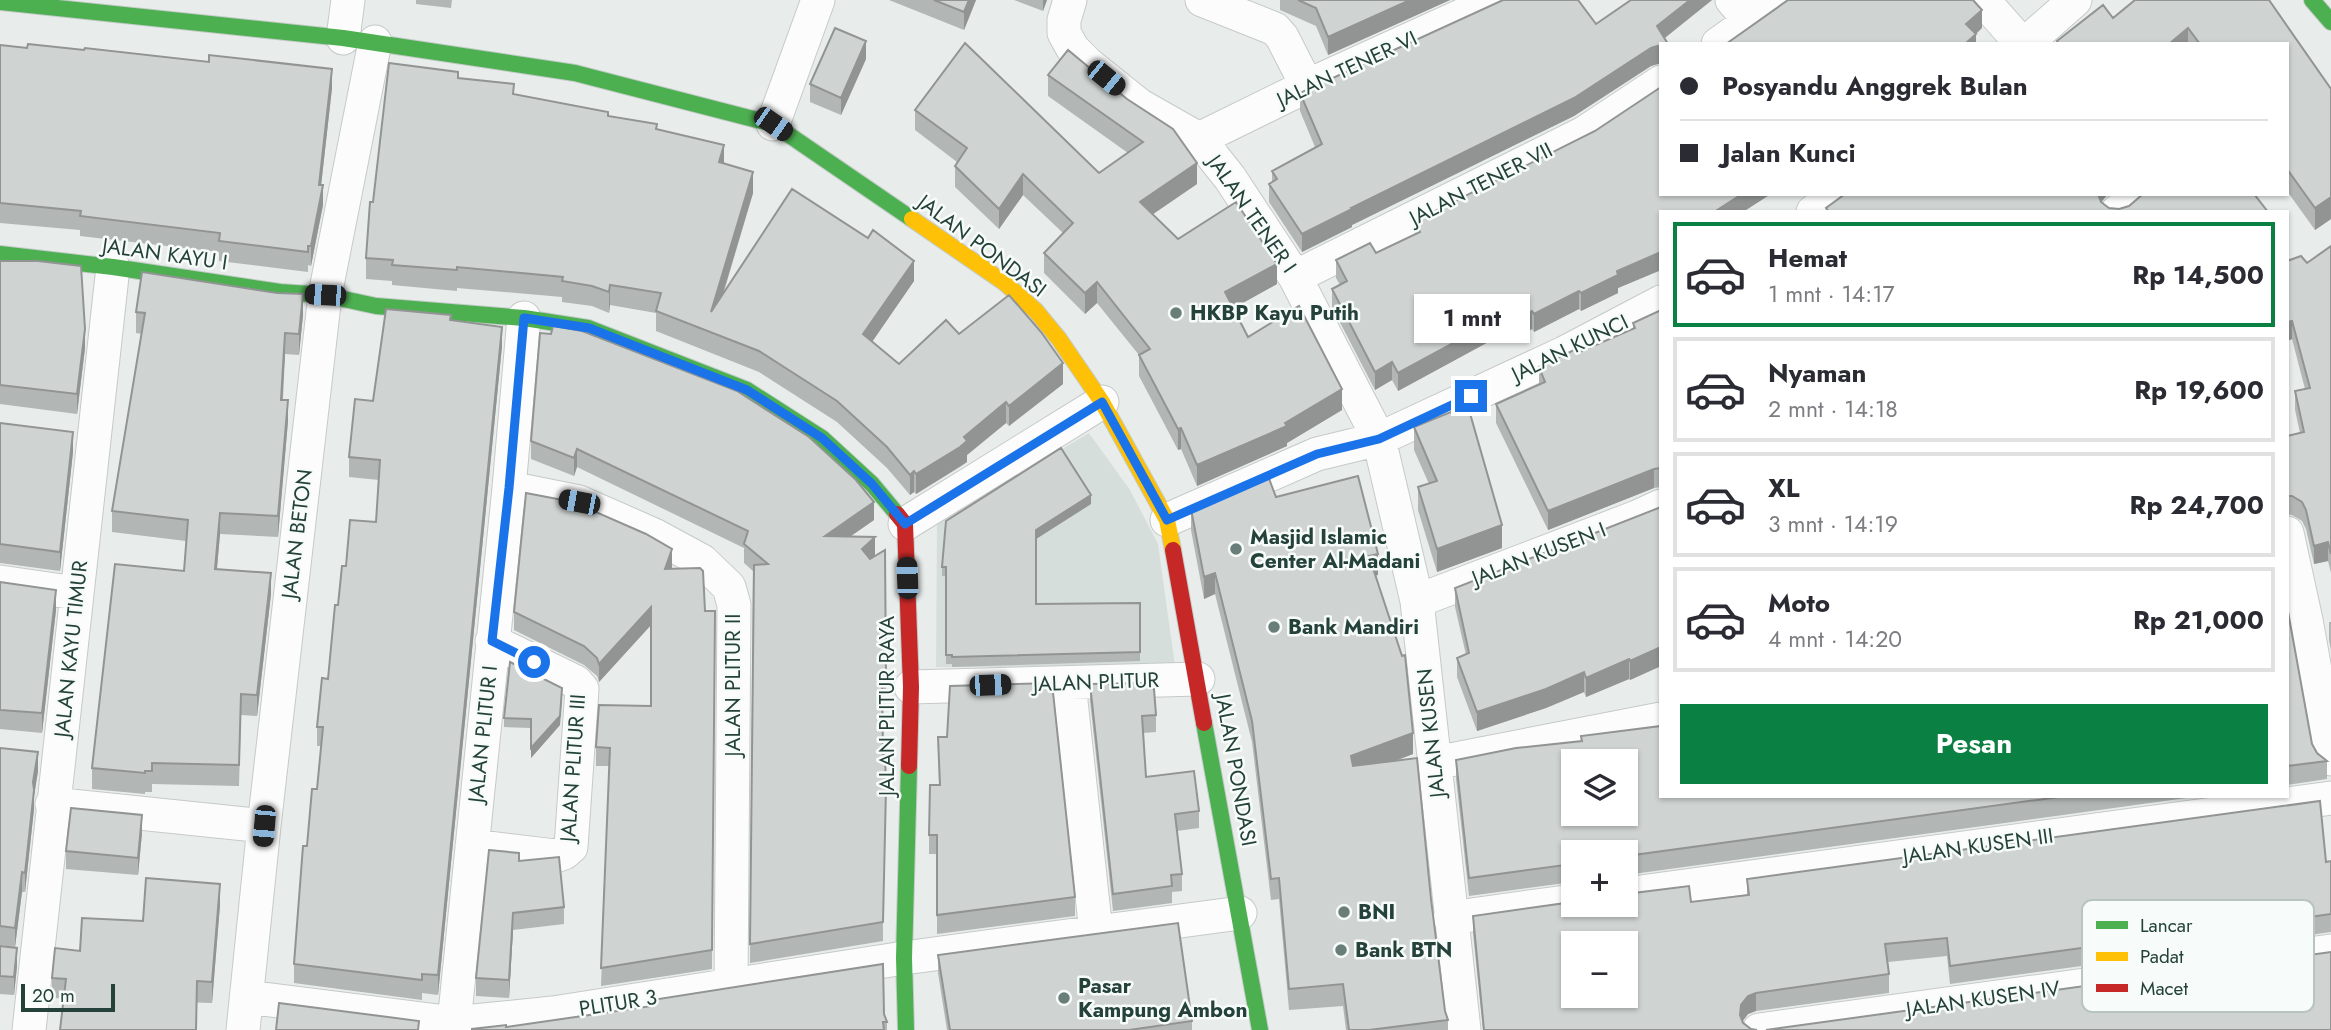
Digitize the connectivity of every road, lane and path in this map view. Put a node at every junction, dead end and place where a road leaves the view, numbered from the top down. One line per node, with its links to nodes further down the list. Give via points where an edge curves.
1 (348, 0): 13 (street)
2 (818, 0): 20 (street)
3 (1070, 0): 21 (street, JALAN TENER I, via 1063,20 1073,49 1139,105)
4 (1202, 0): 19 (street, via 1275,29)
5 (1780, 0): 11 (street)
6 (1983, 0): 16 (street)
7 (2075, 0): 17 (street)
8 (2312, 0): 12 (street)
9 (0, 2): 13 (street, JALAN PONDASI)
10 (1485, 2): 19 (street, JALAN TENER VI)
11 (1742, 11): 15 (street)
12 (2331, 22)
13 (343, 38): 14 (street, JALAN PONDASI)
14 (375, 42): 20 (street, JALAN PONDASI, via 575,73); 27 (street, JALAN BETON)
15 (1719, 42)
16 (2021, 42)
17 (2025, 42)
18 (1659, 83): 26 (street, JALAN TENER VII, via 1584,132)
19 (1307, 86): 21 (street, JALAN TENER VI)
20 (773, 124): 30 (street, JALAN PONDASI, via 1004,283 1044,320)
21 (1199, 139): 26 (street, JALAN TENER I)
22 (1835, 196): 23 (street)
23 (1816, 210)
24 (0, 254): 25 (street, JALAN KAYU I)
25 (113, 267): 27 (street, JALAN KAYU I); 38 (street, JALAN KAYU TIMUR, via 80,433)
26 (1295, 277): 31 (street, JALAN TENER I)
27 (325, 295): 29 (street, via 376,306); 54 (street, JALAN BETON)
28 (1659, 303): 31 (street, JALAN KUNCI)
29 (524, 318): 32 (street, JALAN PLITUR I); 35 (street, via 589,328 747,390 822,438 872,484)
30 (1102, 402): 34 (street, JALAN PONDASI); 35 (street)
31 (1379, 439): 34 (street, JALAN KUNCI, via 1317,454); 39 (street, JALAN KUSEN)
32 (509, 488): 41 (street, JALAN PLITUR I); 63 (street, JALAN PLITUR II, via 579,502 654,535 702,561 729,587 734,605)
33 (1659, 507): 39 (street, JALAN KUSEN I)
34 (1167, 520): 42 (street, JALAN PONDASI)
35 (905, 524): 44 (street, JALAN PLITUR RAYA)
36 (2289, 551): 40 (street)
37 (0, 582): 38 (street)
38 (76, 593): 49 (street, JALAN KAYU TIMUR)
39 (1417, 601): 51 (street, JALAN KUSEN)
40 (2297, 622): 50 (street)
41 (492, 641): 55 (street, JALAN PLITUR I); 55 (street, JALAN PLITUR III, via 582,689 571,847 555,856)
42 (1198, 679): 43 (street, JALAN PLITUR); 58 (street, JALAN PONDASI)
43 (1069, 683): 44 (street, JALAN PLITUR); 60 (street)
44 (911, 687): 61 (street, JALAN PLITUR RAYA)
45 (1659, 706): 47 (street)
46 (1659, 719): 47 (street)
47 (1626, 724): 51 (street)
48 (24, 751): 49 (street)
49 (60, 754): 53 (street, JALAN KAYU TIMUR)
50 (2331, 759)
51 (1435, 763): 59 (street, JALAN KUSEN)
52 (2331, 798): 56 (street, JALAN KUSEN III)
53 (52, 804): 54 (street); 66 (street, JALAN KAYU TIMUR)
54 (264, 826): 64 (street, JALAN BETON)
55 (472, 846): 65 (street, JALAN PLITUR I)
56 (1638, 892)
57 (1561, 903): 59 (street)
58 (1240, 913): 60 (street, PLITUR 3); 69 (street, JALAN PONDASI)
59 (1450, 918): 70 (street, JALAN KUSEN)
60 (1096, 932): 61 (street, PLITUR 3)
61 (904, 958): 63 (street, PLITUR 3); 68 (street, JALAN PLITUR RAYA)
62 (2082, 985): 71 (street, JALAN KUSEN IV)
63 (731, 986): 65 (street, PLITUR 3)
64 (247, 997): 65 (street, PLITUR 3); 67 (street, JALAN BETON)
65 (454, 1023)
66 (29, 1030)
67 (243, 1030)
68 (906, 1030)
69 (1260, 1030)
70 (1464, 1030)
71 (1759, 1030)

